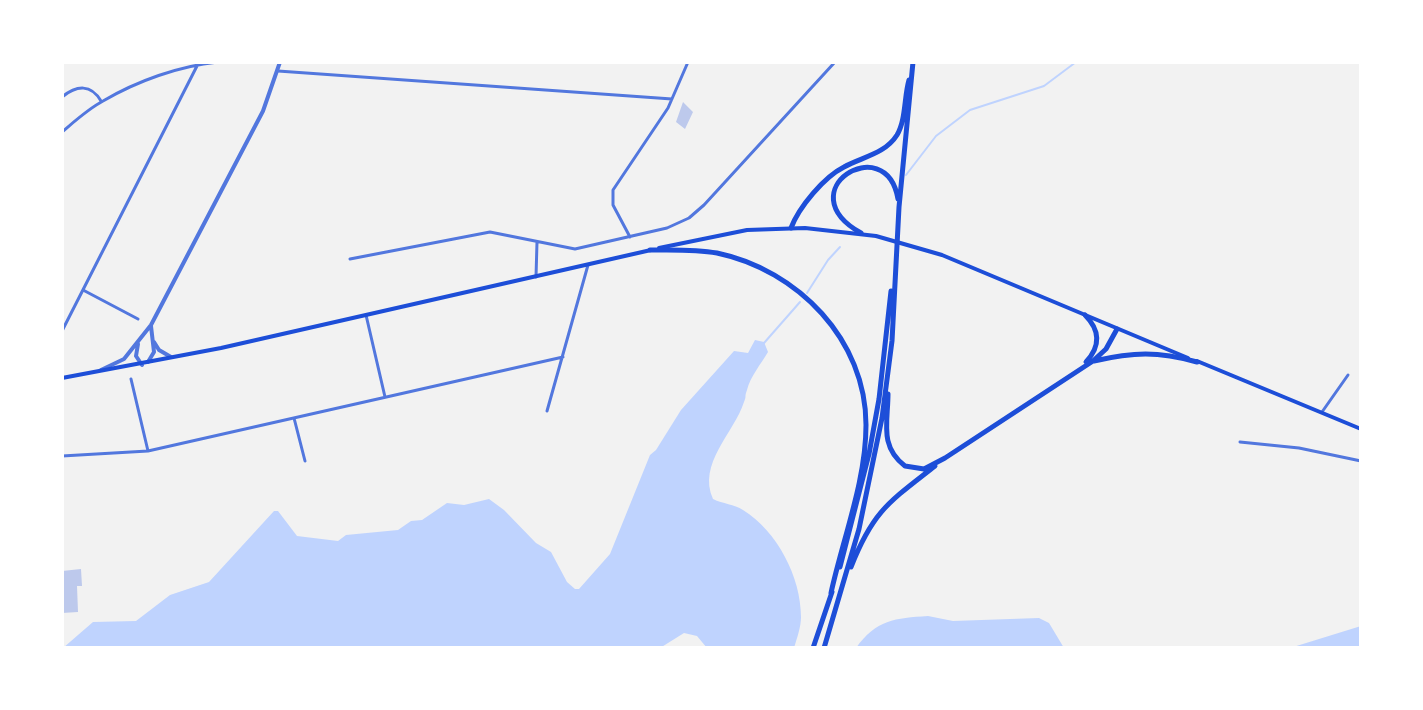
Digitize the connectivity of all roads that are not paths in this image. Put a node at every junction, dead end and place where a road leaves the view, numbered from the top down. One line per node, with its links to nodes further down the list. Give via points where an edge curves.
1 (218, 62): 5 (street)
2 (280, 62): 7 (street)
3 (688, 62): 9 (street)
4 (835, 62): 15 (street, via 689,218)
5 (196, 63): 10 (street); 22 (street)
6 (913, 65): 12 (main road); 13 (main road, via 896,136 872,156 838,170)
7 (278, 71): 9 (street); 26 (street, via 263,111)
8 (62, 97): 10 (street, via 83,87)
9 (672, 99): 15 (street, via 613,190 613,205)
10 (101, 101): 11 (street)
11 (62, 132)
12 (899, 207): 14 (main road, via 891,179 881,171 850,171 836,185 834,204 843,222); 19 (main road)
13 (791, 228): 14 (main road); 17 (main road, via 747,230)
14 (861, 233): 24 (main road, via 916,246)
15 (630, 237): 16 (street, via 575,249)
16 (537, 242): 18 (street, via 490,232); 21 (street)
17 (650, 250): 20 (main road); 53 (main road, via 717,253 771,273 821,311 850,353 862,388 865,436)
18 (350, 259)
19 (895, 262): 38 (main road); 53 (main road, via 869,454)
20 (588, 265): 21 (main road); 31 (street)
21 (536, 277): 23 (main road)
22 (83, 290): 25 (street); 28 (street)
23 (366, 315): 32 (main road); 42 (street)
24 (1085, 315): 27 (main road); 36 (main road, via 1093,323 1097,343)
25 (138, 319)
26 (151, 325): 29 (street); 30 (street)
27 (1117, 329): 33 (main road); 34 (main road)
28 (62, 331)
29 (151, 338): 32 (street); 35 (street, via 154,355)
30 (138, 341): 35 (street, via 136,356); 37 (street, via 124,359)
31 (563, 357): 42 (street); 43 (street)
32 (173, 358): 35 (main road)
33 (1093, 361): 34 (main road, via 1156,352); 36 (main road)
34 (1197, 362): 44 (main road)
35 (144, 364): 37 (main road)
36 (1081, 369): 50 (main road)
37 (95, 373): 40 (main road)
38 (888, 373): 50 (main road, via 885,431 895,457 917,470); 54 (main road, via 869,485)
39 (1348, 375): 44 (street)
40 (62, 378)
41 (131, 379): 48 (street)
42 (385, 398): 45 (street)
43 (547, 411)
44 (1322, 412): 46 (main road)
45 (294, 418): 48 (street); 51 (street)
46 (1361, 429)
47 (1240, 442): 52 (street)
48 (148, 451): 49 (street)
49 (62, 456)
50 (945, 458): 54 (main road, via 877,516)
51 (305, 461)
52 (1361, 461)
53 (831, 593): 55 (main road)
54 (841, 594): 56 (main road)
55 (813, 648)
56 (824, 648)

